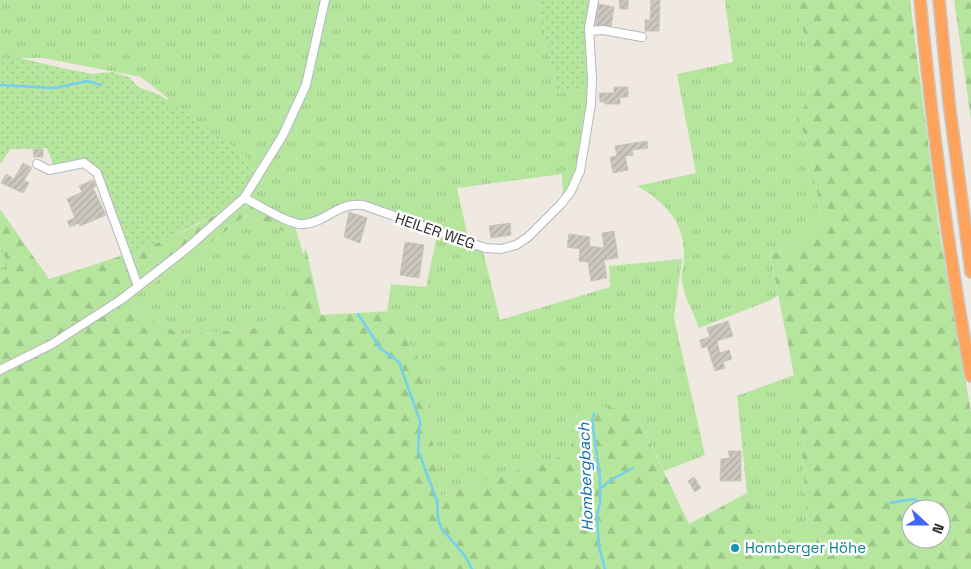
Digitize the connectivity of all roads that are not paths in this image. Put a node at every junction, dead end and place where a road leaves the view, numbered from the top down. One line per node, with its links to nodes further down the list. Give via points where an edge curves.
1 (325, 0): 8 (street, via 306,85 283,135)
2 (594, 0): 5 (street, HEILER WEG)
3 (920, 0): 12 (highway, via 931,116)
4 (939, 0): 9 (highway)
5 (589, 31): 6 (street, via 603,30); 8 (street, HEILER WEG, via 591,96 580,171 562,203 532,234 516,245 495,249 469,244 363,205 351,204 311,222 297,224)
6 (642, 37)
7 (37, 164): 10 (street, via 49,170 84,163 96,173)
8 (244, 198): 10 (street)
9 (971, 272)
10 (138, 286): 11 (street, via 52,344)
11 (0, 370)
12 (971, 376)

